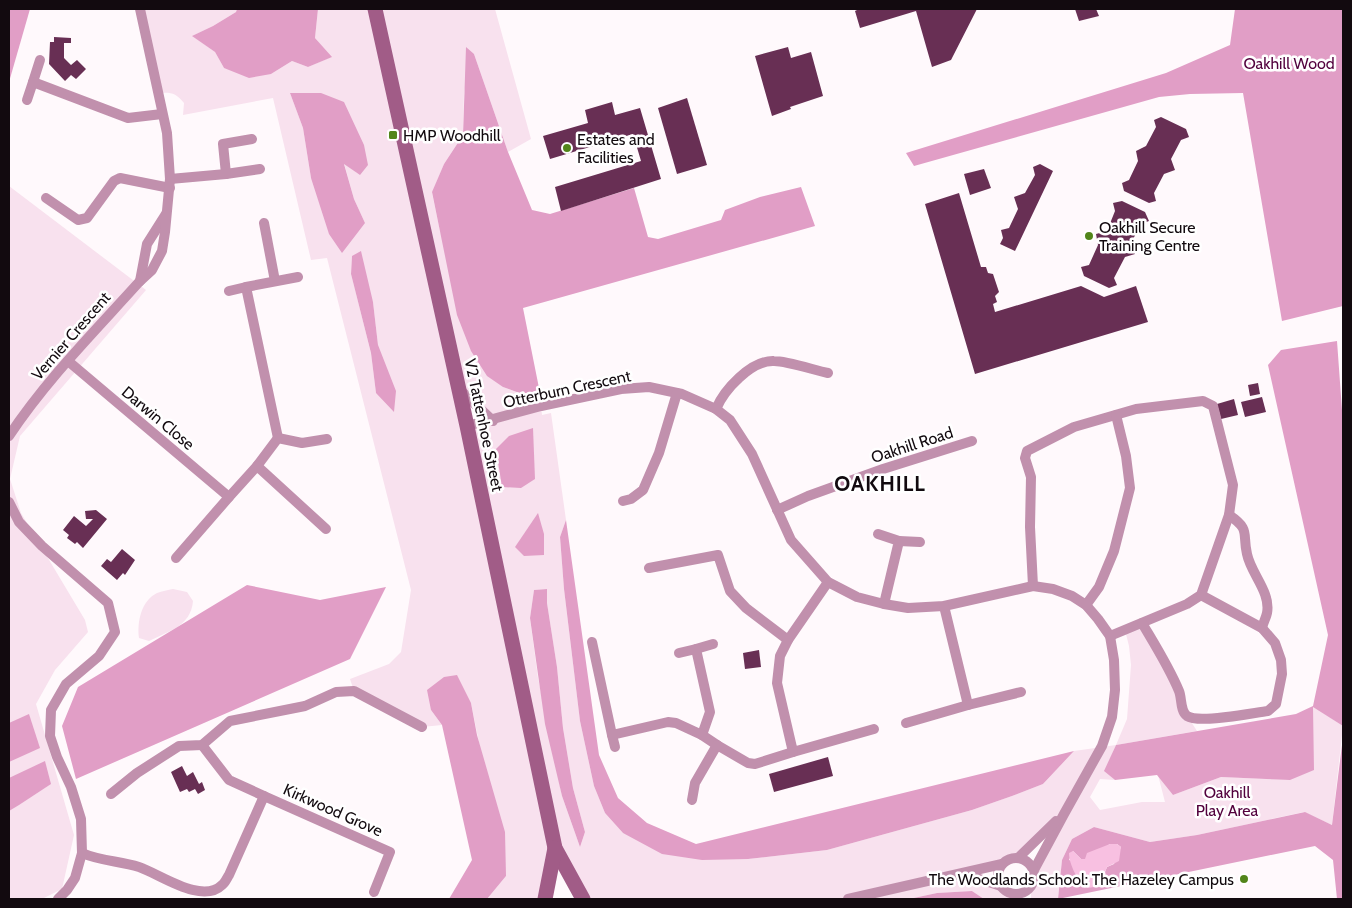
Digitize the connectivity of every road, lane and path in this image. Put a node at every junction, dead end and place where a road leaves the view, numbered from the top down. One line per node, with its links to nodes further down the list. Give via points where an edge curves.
1 (140, 9): 6 (street, Vernier Crescent)
2 (375, 9): 21 (street, V2 Tattenhoe Street)
3 (40, 60): 4 (street)
4 (34, 82): 5 (street); 6 (street, via 128,118)
5 (27, 100)
6 (162, 114): 10 (street, Vernier Crescent, via 167,133)
7 (252, 139): 9 (street, via 224,144)
8 (260, 169): 9 (street)
9 (226, 174): 10 (street)
10 (170, 183): 11 (street, via 120,178 114,181 87,218 78,220); 12 (street, Vernier Crescent)
11 (46, 198)
12 (166, 213): 15 (street, Vernier Crescent, via 147,244); 15 (street, Vernier Crescent, via 162,251 152,270)
13 (264, 223): 16 (street)
14 (298, 277): 16 (street)
15 (140, 281): 19 (street, Vernier Crescent)
16 (275, 281): 17 (street)
17 (246, 287): 18 (street); 28 (street)
18 (229, 290)
19 (68, 361): 27 (street, Vernier Crescent); 32 (street, Darwin Close)
20 (828, 373): 23 (street, via 773,361 757,365 720,398)
21 (458, 387): 25 (street, Otterburn Crescent); 26 (street, V2 Tattenhoe Street)
22 (677, 393): 23 (street, Otterburn Crescent); 25 (street, Otterburn Crescent, via 649,387 621,389); 33 (street, via 659,453 643,490)
23 (716, 409): 35 (street, Otterburn Crescent, via 730,420 752,454)
24 (1116, 415): 36 (street, via 1136,409 1203,401 1213,406 1234,485); 44 (street, via 1074,427 1027,451 1025,458 1031,477); 47 (street, via 1130,488 1114,551 1099,587)
25 (493, 420): 26 (street, Otterburn Crescent)
26 (466, 426): 72 (street, V2 Tattenhoe Street)
27 (9, 436)
28 (278, 438): 29 (street, via 302,443); 31 (street)
29 (327, 439)
30 (972, 441): 35 (street, Oakhill Road, via 883,469)
31 (257, 466): 32 (street); 37 (street)
32 (229, 497): 41 (street)
33 (623, 501)
34 (9, 502): 73 (street, via 19,522 42,546 108,603 115,632 99,656 66,684 51,710 50,736 81,819)
35 (777, 510): 43 (street, Otterburn Crescent, via 792,540)
36 (1229, 515): 45 (street); 50 (street, via 1246,530 1247,555 1266,598 1267,613)
37 (326, 529)
38 (878, 534): 39 (street)
39 (899, 541): 40 (street); 46 (street)
40 (920, 542)
41 (176, 558)
42 (649, 568): 52 (street, via 718,556 730,591 746,608)
43 (828, 582): 46 (street, Otterburn Crescent, via 857,597); 52 (street)
44 (1033, 586): 47 (street, Otterburn Crescent, via 1053,589); 48 (street, Otterburn Crescent)
45 (1201, 595): 49 (street); 50 (street)
46 (884, 604): 48 (street, Otterburn Crescent, via 908,608)
47 (1086, 605): 51 (street, Otterburn Crescent)
48 (944, 606): 58 (street)
49 (1142, 623): 50 (street, via 1171,672 1181,696 1183,712 1200,720 1268,710 1276,704 1282,674 1281,660 1275,643); 51 (street)
50 (1262, 628)
51 (1110, 636): 71 (street, Otterburn Crescent, via 1115,690 1112,717 1102,746)
52 (788, 640): 67 (street, via 780,656 777,683)
53 (592, 642): 62 (street)
54 (713, 644): 55 (street)
55 (696, 649): 56 (street); 63 (street, via 710,712)
56 (679, 653)
57 (1021, 692): 58 (street)
58 (968, 705): 59 (street)
59 (906, 723)
60 (422, 727): 64 (street, via 354,691 336,692 305,706 230,721)
61 (874, 729): 67 (street)
62 (612, 735): 63 (street, via 668,722); 66 (street)
63 (702, 735): 65 (street)
64 (202, 745): 68 (street, via 180,746); 69 (street, Kirkwood Grove, via 229,780)
65 (717, 745): 67 (street, via 755,764); 70 (street, via 695,783)
66 (616, 747)
67 (793, 752)
68 (111, 794)
69 (264, 796): 73 (street, Kirkwood Grove, via 229,875 222,886 212,891 195,892 138,867); 79 (street, Kirkwood Grove, via 390,852)
70 (692, 800)
71 (1064, 814): 74 (street, Otterburn Crescent); 76 (street, Otterburn Crescent)
72 (555, 848): 81 (street, V2 Tattenhoe Street); 82 (street, V2 Tattenhoe Street)
73 (82, 854): 80 (street, via 75,878)
74 (1019, 857): 75 (street); 76 (street)
75 (1002, 864): 77 (street); 78 (street, via 998,875)
76 (1034, 870): 78 (street, via 1033,884 1026,892 1010,893)
77 (962, 874): 78 (street); 83 (street)
78 (1001, 886)
79 (374, 892)
80 (58, 899)
81 (545, 899)
82 (583, 899)
83 (848, 899)

